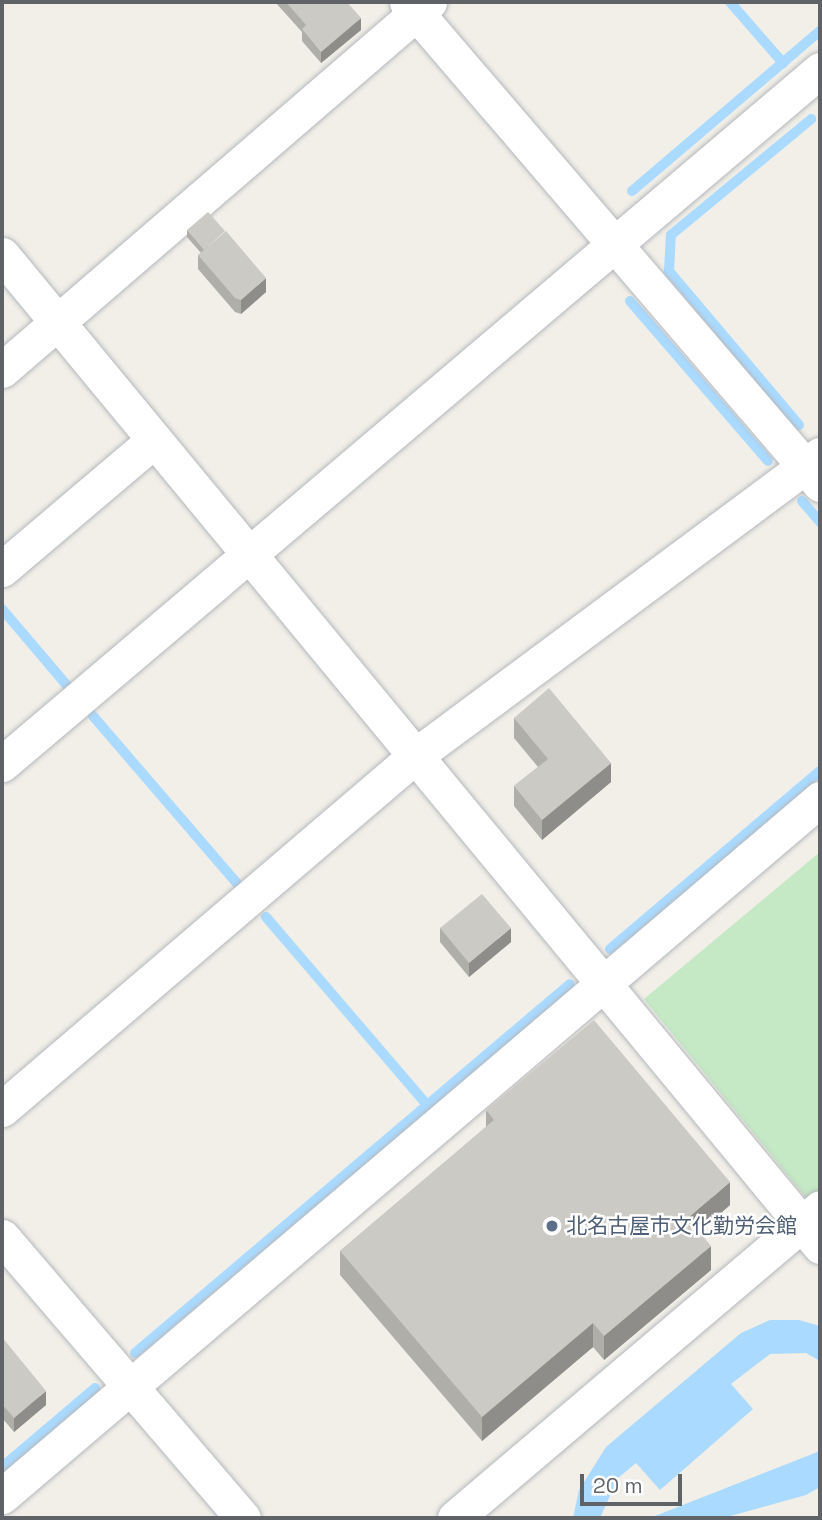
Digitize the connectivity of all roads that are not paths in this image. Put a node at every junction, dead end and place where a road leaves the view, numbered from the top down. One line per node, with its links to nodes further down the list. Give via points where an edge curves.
1 (417, 5): 3 (street); 5 (street)
2 (820, 70): 3 (street)
3 (615, 244): 8 (street); 9 (street)
4 (2, 255): 5 (street)
5 (57, 323): 6 (street); 7 (street)
6 (2, 370)
7 (154, 440): 9 (street); 10 (street)
8 (816, 469): 11 (street)
9 (249, 555): 11 (street); 12 (street)
10 (2, 569)
11 (415, 756): 14 (street); 15 (street)
12 (2, 764)
13 (820, 799): 14 (street)
14 (602, 982): 16 (street); 18 (street)
15 (2, 1109)
16 (814, 1226): 21 (street)
17 (2, 1237): 18 (street)
18 (130, 1386): 19 (street); 20 (street)
19 (2, 1496)
20 (243, 1518)
21 (455, 1518)

